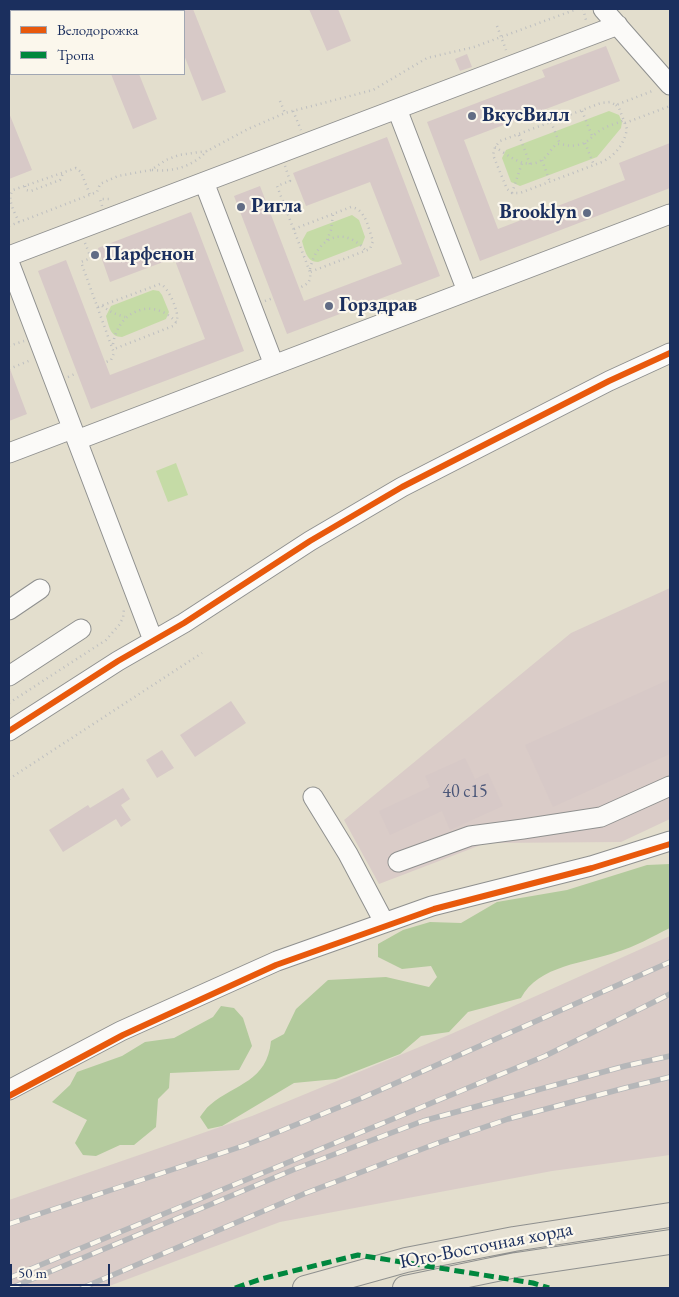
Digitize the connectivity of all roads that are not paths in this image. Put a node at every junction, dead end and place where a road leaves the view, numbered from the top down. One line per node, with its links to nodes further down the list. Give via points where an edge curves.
1 (603, 9): 2 (street)
2 (618, 25): 3 (street); 4 (street)
3 (670, 84)
4 (397, 108): 5 (street); 9 (street)
5 (204, 182): 7 (street); 11 (street)
6 (670, 214): 9 (street)
7 (9, 256)
8 (9, 262): 12 (street)
9 (467, 291): 11 (street)
10 (670, 353): 17 (street, via 402,487)
11 (274, 365): 12 (street)
12 (75, 434): 13 (street); 17 (street)
13 (9, 453)
14 (40, 589): 15 (street)
15 (9, 610)
16 (81, 629): 18 (street)
17 (153, 640): 19 (street)
18 (9, 676)
19 (9, 731)
20 (670, 786): 23 (street, via 601,817 470,836)
21 (313, 797): 24 (street)
22 (670, 841): 24 (street)
23 (398, 862)
24 (384, 922): 25 (street, via 277,960 122,1031)
25 (37, 1075): 26 (street, via 25,1079); 27 (street)
26 (9, 1076)
27 (9, 1090)
28 (670, 1215): 30 (main road, Юго-Восточная хорда, via 514,1239 406,1260)
29 (670, 1242): 31 (main road, Юго-Восточная хорда, via 516,1265)
30 (305, 1288)
31 (405, 1288)

